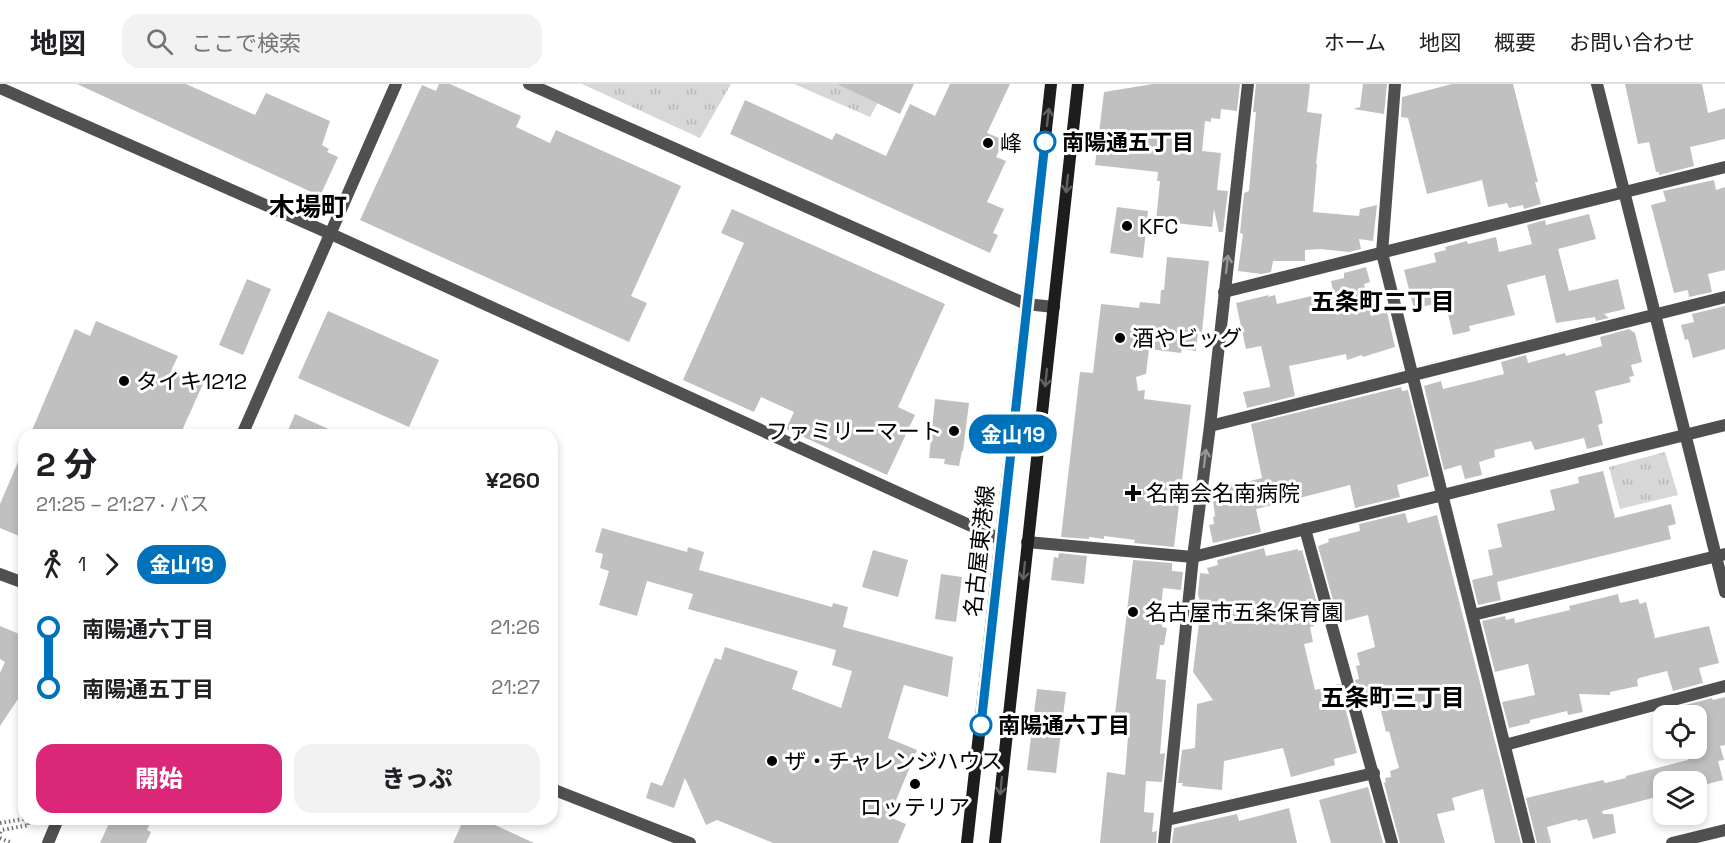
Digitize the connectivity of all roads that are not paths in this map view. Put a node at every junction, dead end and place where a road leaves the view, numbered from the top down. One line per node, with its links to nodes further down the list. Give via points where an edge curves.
1 (396, 84): 11 (street)
2 (529, 84): 15 (street)
3 (1051, 84): 15 (main road, 名古屋東港線, one-way to 3)
4 (1078, 84): 16 (main road, 名古屋東港線, one-way to 16)
5 (1248, 84): 13 (street, one-way to 5)
6 (1395, 84): 12 (street)
7 (1597, 84): 10 (street)
8 (0, 88): 11 (street)
9 (1725, 167): 10 (street)
10 (1624, 192): 12 (street); 17 (street)
11 (331, 234): 21 (street); 25 (street)
12 (1382, 253): 13 (street); 18 (street)
13 (1224, 292): 20 (street)
14 (1725, 297): 17 (street)
15 (1026, 304): 16 (street); 25 (main road, 名古屋東港線)
16 (1054, 307): 26 (main road, 名古屋東港線, one-way to 26)
17 (1655, 314): 18 (street); 22 (street)
18 (1413, 375): 20 (street); 23 (street)
19 (1725, 425): 22 (street)
20 (1210, 426): 28 (street, one-way to 20)
21 (245, 429)
22 (1685, 435): 23 (street); 27 (street)
23 (1443, 495): 24 (street); 32 (street)
24 (1305, 529): 28 (street); 35 (street)
25 (1002, 540): 42 (main road, 名古屋東港線)
26 (1027, 542): 28 (street); 43 (main road, 名古屋東港線, one-way to 43)
27 (1720, 555): 31 (street); 32 (street)
28 (1192, 557): 37 (street)
29 (0, 574): 30 (street)
30 (18, 581)
31 (1725, 592)
32 (1473, 615): 34 (street)
33 (1725, 686): 34 (street)
34 (1505, 745): 46 (street)
35 (1374, 773): 37 (street); 45 (street)
36 (558, 791): 41 (street)
37 (1167, 820): 44 (street)
38 (56, 825): 40 (street)
39 (1725, 830): 47 (street)
40 (48, 843)
41 (690, 843)
42 (967, 843)
43 (995, 843)
44 (1164, 843)
45 (1392, 843)
46 (1529, 843)
47 (1672, 843)

